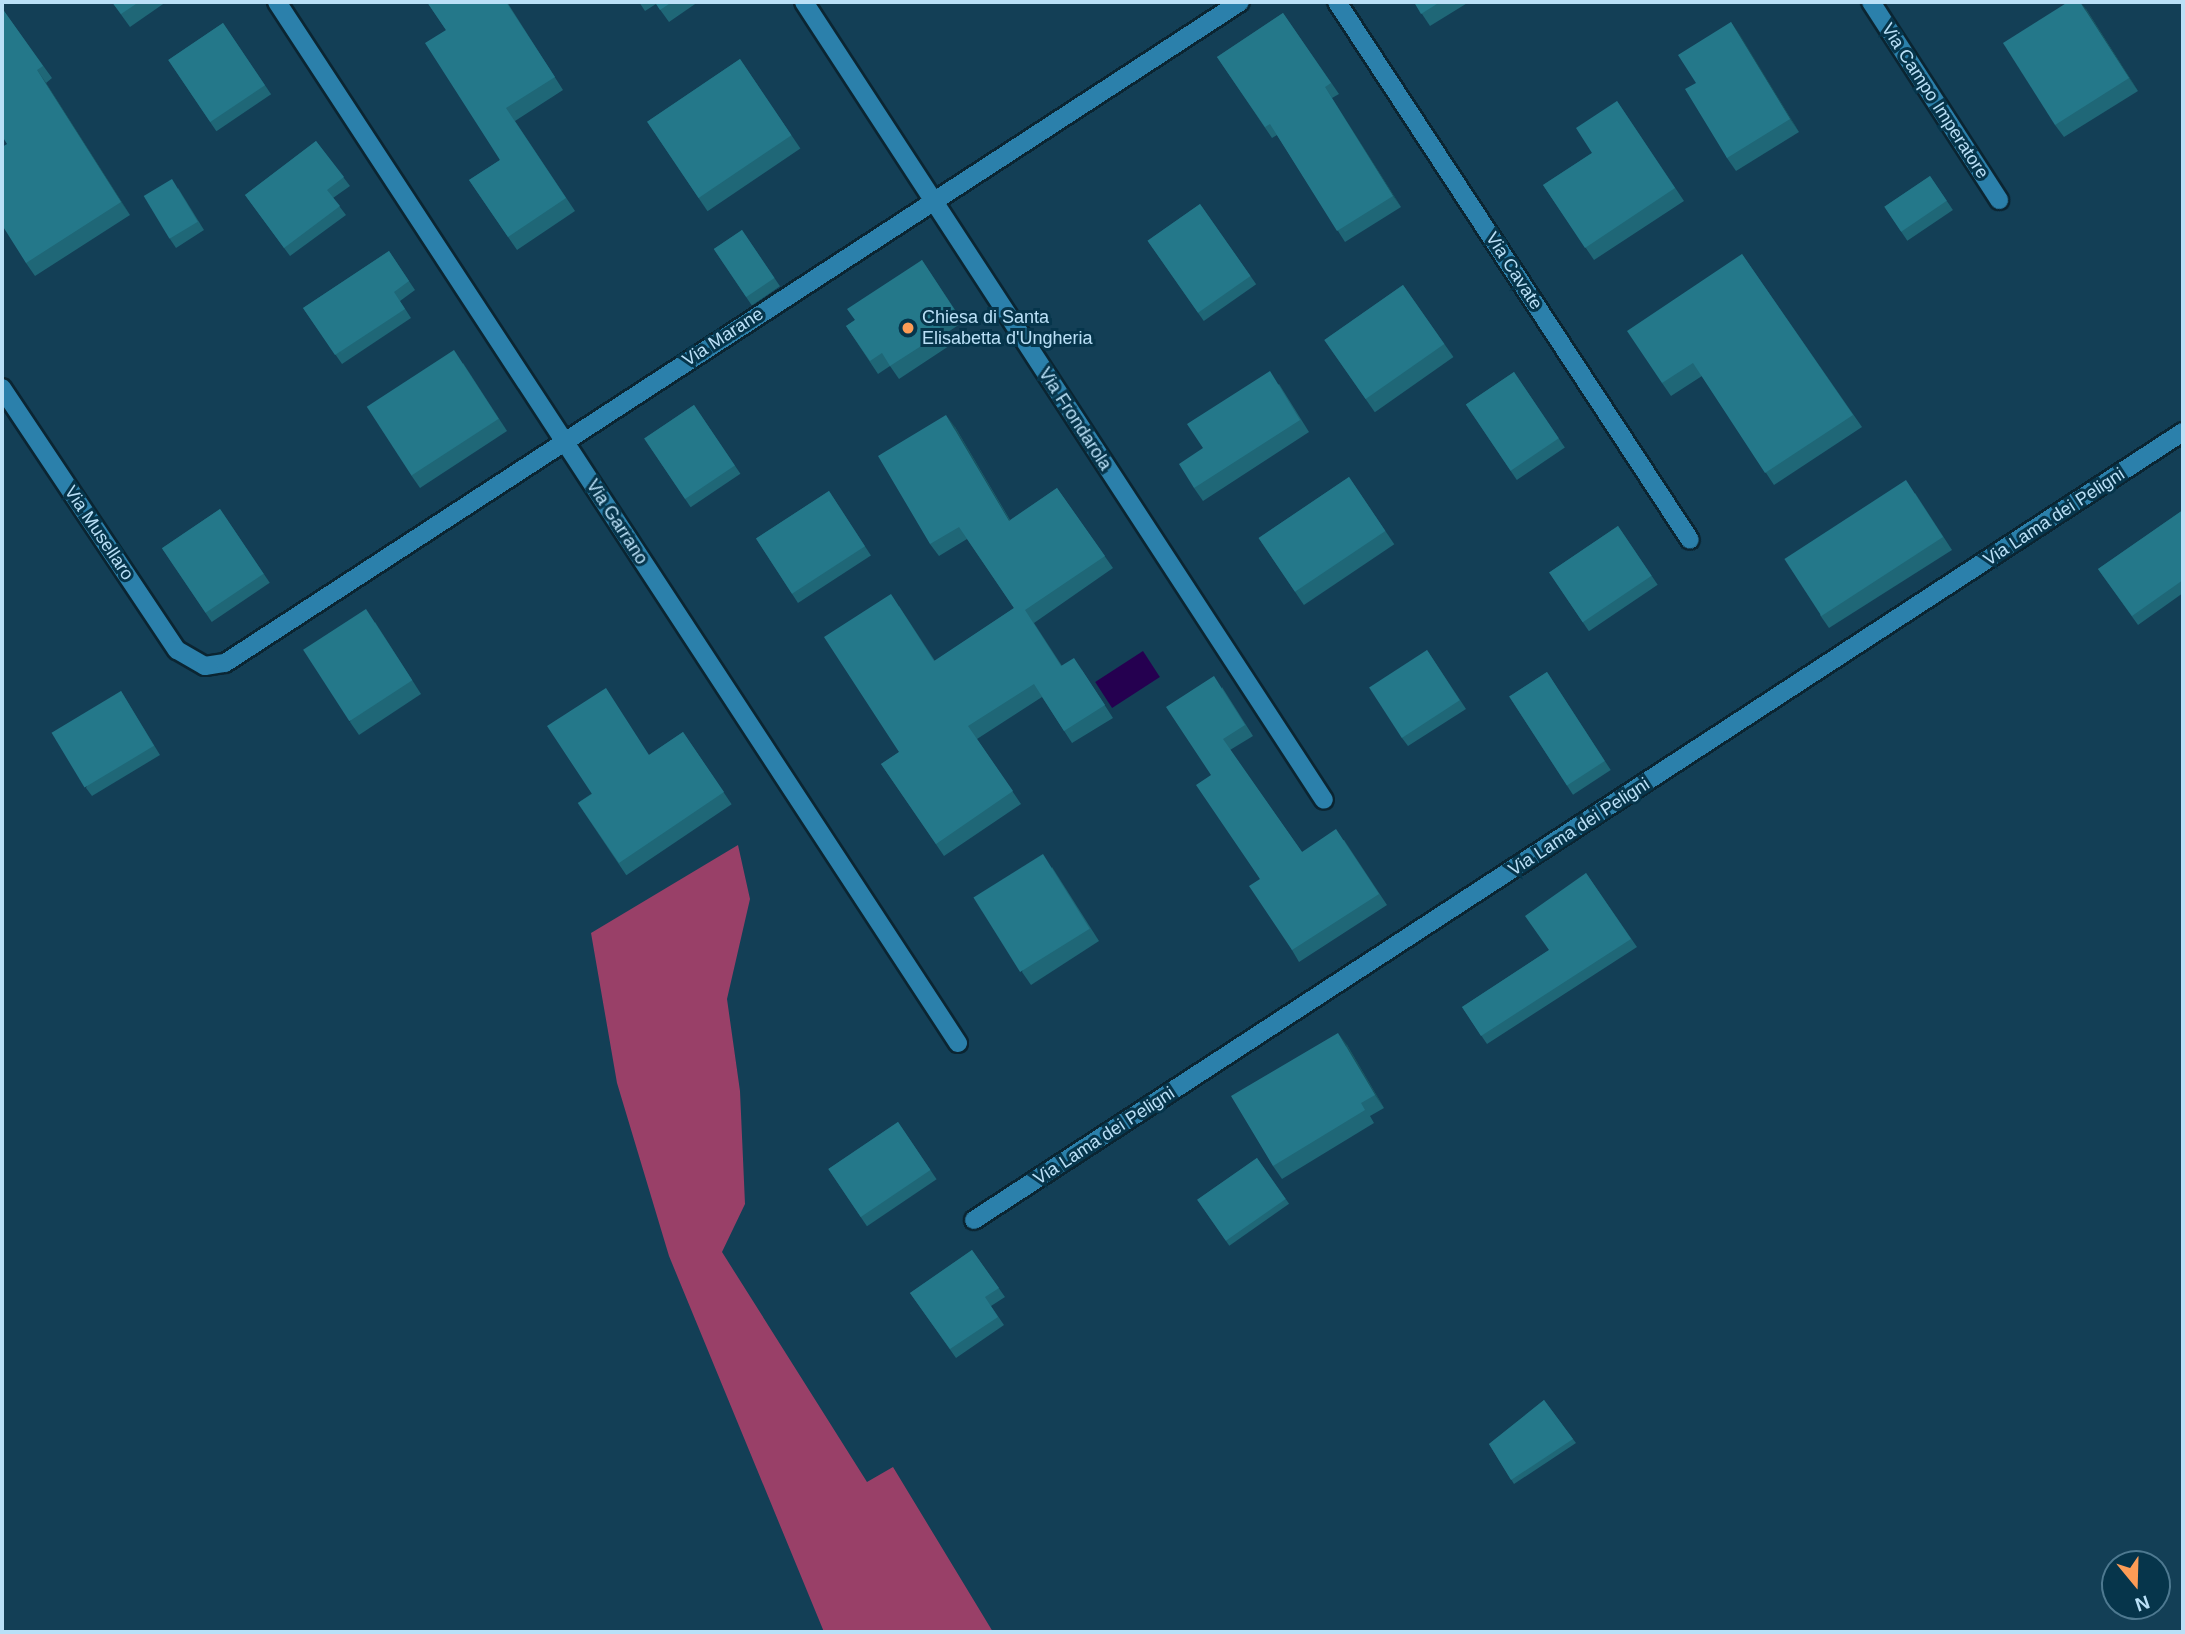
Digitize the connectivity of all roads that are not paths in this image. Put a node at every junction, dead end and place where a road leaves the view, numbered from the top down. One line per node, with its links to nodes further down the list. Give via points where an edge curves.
1 (277, 2): 10 (street, Via Garrano)
2 (804, 2): 6 (street, Via Frondarola)
3 (1240, 2): 6 (street, Via Marane)
4 (1337, 2): 11 (street, Via Cavate)
5 (1871, 2): 7 (street, Via Campo Imperatore)
6 (932, 200): 10 (street, Via Marane); 13 (street, Via Frondarola)
7 (1999, 200)
8 (2, 388): 12 (street, Via Musellaro, via 177,650)
9 (2183, 432): 15 (street, Via Lama dei Peligni)
10 (564, 441): 12 (street, Via Marane, via 235,658); 14 (street, Via Garrano)
11 (1690, 540)
12 (205, 666)
13 (1324, 800)
14 (958, 1043)
15 (974, 1220)

